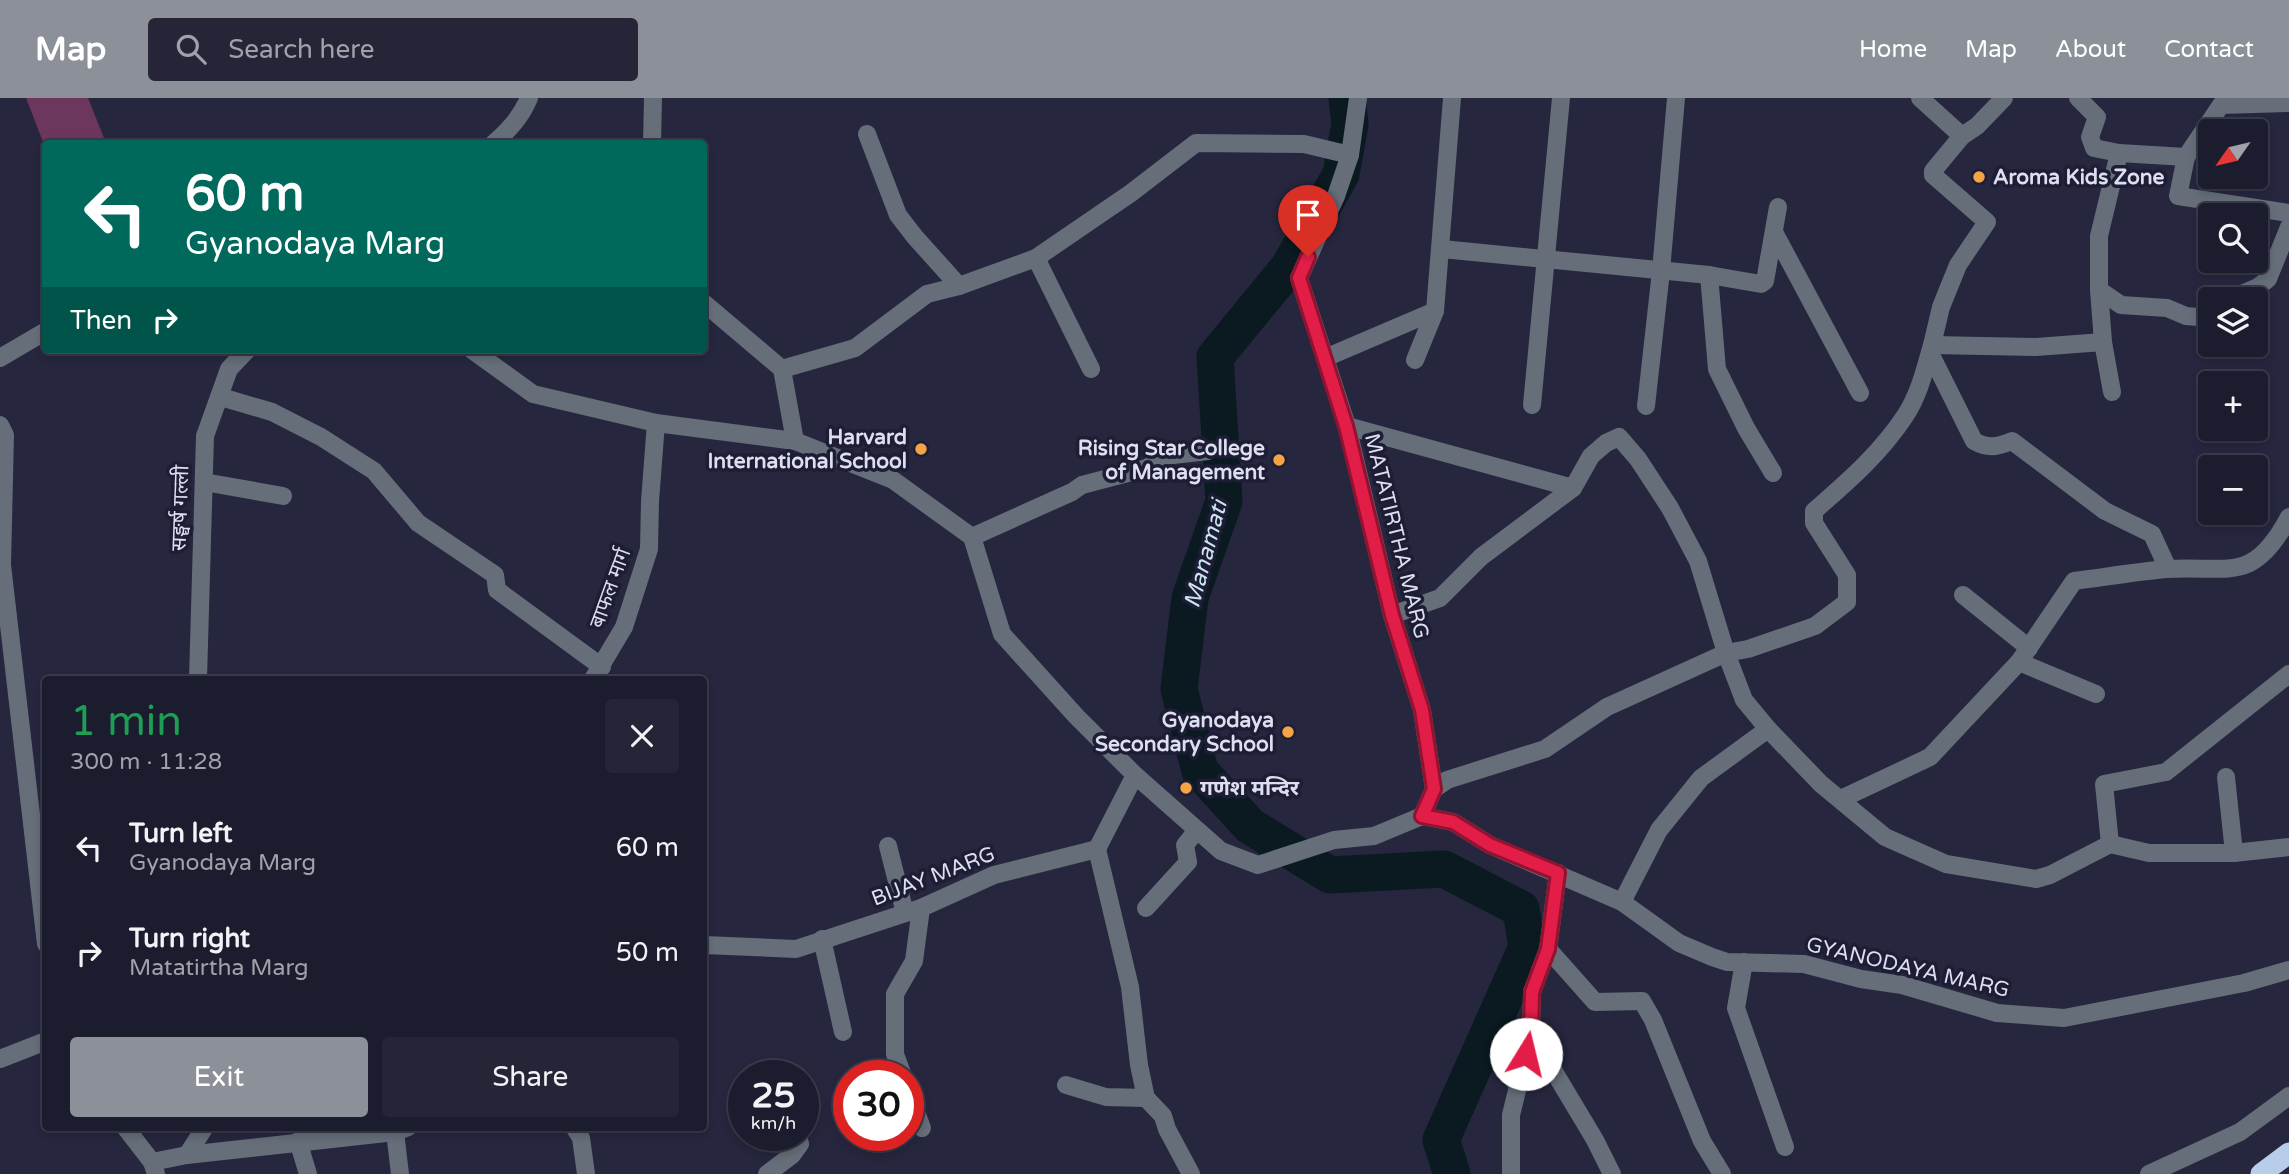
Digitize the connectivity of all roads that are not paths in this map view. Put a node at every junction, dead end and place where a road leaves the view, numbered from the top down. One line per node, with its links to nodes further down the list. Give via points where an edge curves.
1 (528, 98): 13 (street, via 521,114)
2 (653, 98): 14 (street)
3 (1358, 98): 17 (street, MATATIRTHA MARG)
4 (1452, 98): 22 (street)
5 (1562, 98): 24 (street)
6 (1676, 98): 25 (street)
7 (1920, 98): 12 (street)
8 (2004, 98): 12 (street)
9 (2078, 98): 16 (street, via 2097,117 2090,136 2094,148)
10 (2289, 103): 15 (street, via 2221,105)
11 (867, 134): 27 (street, via 898,215)
12 (1962, 136): 35 (street, via 1933,175 1987,222 1958,265)
13 (498, 140)
14 (652, 140)
15 (2197, 149): 16 (street); 19 (street, via 2178,195)
16 (2119, 153): 29 (street, via 2099,236)
17 (1350, 155): 23 (street, via 1304,144 1196,143); 39 (street, MATATIRTHA MARG, via 1299,278)
18 (1778, 207): 21 (street)
19 (2289, 213)
20 (2289, 226): 28 (street, via 2268,279)
21 (1774, 232): 26 (street, via 1761,284); 44 (street)
22 (1441, 249): 24 (street); 31 (street)
23 (1036, 258): 27 (street); 42 (street)
24 (1547, 259): 25 (street); 46 (street)
25 (1661, 271): 26 (street); 47 (street)
26 (1709, 275): 53 (street, via 1717,369)
27 (959, 286): 41 (street, via 927,294 855,348)
28 (2259, 287)
29 (2099, 290): 32 (street, via 2121,304 2167,308); 34 (street)
30 (707, 306): 41 (street)
31 (1435, 311): 39 (street); 40 (street)
32 (2198, 317)
33 (42, 333): 38 (street)
34 (2103, 342): 35 (street); 43 (street)
35 (1931, 349): 59 (street, via 1974,441 1995,448 2012,441 2105,511 2152,534); 62 (street, via 1906,415 1869,463 1814,511 1814,523 1847,575 1847,602 1815,626)
36 (243, 354): 45 (street, सङ्घर्ष गल्ली, via 229,369)
37 (478, 354): 48 (street, via 533,394)
38 (0, 358)
39 (1325, 358): 50 (street, MATATIRTHA MARG)
40 (1416, 360)
41 (782, 369): 51 (street)
42 (1090, 369)
43 (2112, 392)
44 (1860, 393)
45 (221, 397): 54 (street, सङ्घर्ष गल्ली, via 205,436); 64 (street, via 272,412 374,471 418,523 495,575 497,590)
46 (1532, 405)
47 (1646, 406)
48 (656, 423): 51 (street); 64 (street, बाफल मार्ग, via 649,549 624,627)
49 (0, 425): 83 (street, via 5,435 2,565)
50 (1346, 426): 55 (street); 61 (street, MATATIRTHA MARG)
51 (795, 441): 58 (street, via 893,480)
52 (1208, 451): 58 (street, via 1164,456 1147,468 1082,485)
53 (1773, 472)
54 (204, 482): 56 (street); 66 (street, सङ्घर्ष गल्ली)
55 (1573, 488): 61 (street, via 1481,557 1440,598); 62 (street, via 1591,456 1619,437 1670,508 1698,561)
56 (283, 496)
57 (2289, 519): 59 (street, via 2277,541 2237,569)
58 (972, 537): 69 (street, via 1002,634)
59 (2168, 569): 63 (street, via 2074,580)
60 (1963, 595): 63 (street)
61 (1392, 615): 71 (street, MATATIRTHA MARG, via 1422,710)
62 (1726, 653): 68 (street, via 1744,699); 71 (street, via 1607,706 1545,750 1447,780)
63 (2024, 655): 67 (street); 72 (street, via 1930,757)
64 (598, 673)
65 (2289, 674): 75 (street, via 2166,772 2104,785)
66 (198, 676)
67 (2096, 694)
68 (1768, 729): 72 (street); 81 (street, via 1701,778 1659,831)
69 (1135, 775): 74 (street); 78 (street)
70 (2227, 777): 79 (street)
71 (1434, 789): 73 (street)
72 (1841, 799): 75 (street, via 1885,836 1946,864 2036,879)
73 (1422, 816): 74 (street, via 1374,836 1334,840 1258,865 1221,852); 80 (street, GYANODAYA MARG, via 1453,822 1490,845)
74 (1197, 830): 82 (street, via 1185,845 1188,862)
75 (2110, 844): 79 (street, via 2149,853)
76 (888, 846): 84 (street)
77 (2289, 848): 79 (street)
78 (1097, 849): 84 (street, BIJAY MARG, via 994,875); 97 (street, via 1130,987)
79 (2234, 853)
80 (1558, 873): 81 (street, GYANODAYA MARG); 87 (street)
81 (1622, 902): 88 (street, GYANODAYA MARG, via 1679,943 1720,960)
82 (1146, 908)
83 (42, 910)
84 (913, 911): 85 (street, BIJAY MARG); 94 (street, via 914,961 895,994)
85 (822, 939): 86 (street, BIJAY MARG, via 796,949); 90 (street)
86 (707, 945)
87 (1548, 949): 91 (street, via 1532,992); 116 (street, via 1595,1002 1642,1001 1702,1141)
88 (1744, 962): 89 (street, GYANODAYA MARG, via 1804,964 1902,985 1997,1013 2064,1018 2245,983); 104 (street, via 1736,1008)
89 (2289, 970)
90 (844, 1032)
91 (1531, 1033): 114 (street, via 1511,1115); 115 (street)
92 (42, 1043): 93 (street)
93 (0, 1059)
94 (897, 1060)
95 (1066, 1085): 97 (street, via 1106,1097)
96 (2289, 1096): 117 (street, via 2240,1132)
97 (1146, 1098): 113 (street, via 1163,1116)
98 (128, 1131): 108 (street)
99 (202, 1131): 107 (street)
100 (384, 1131): 103 (street)
101 (401, 1131): 110 (street)
102 (577, 1131): 111 (street)
103 (298, 1141): 107 (street); 109 (street)
104 (1785, 1147)
105 (795, 1151): 112 (street)
106 (2289, 1153): 118 (highway)
107 (187, 1155): 108 (street)
108 (154, 1168)
109 (307, 1174)
110 (400, 1174)
111 (586, 1174)
112 (766, 1174)
113 (1191, 1174)
114 (1511, 1174)
115 (1612, 1174)
116 (1721, 1174)
117 (2149, 1174)
118 (2261, 1174)

